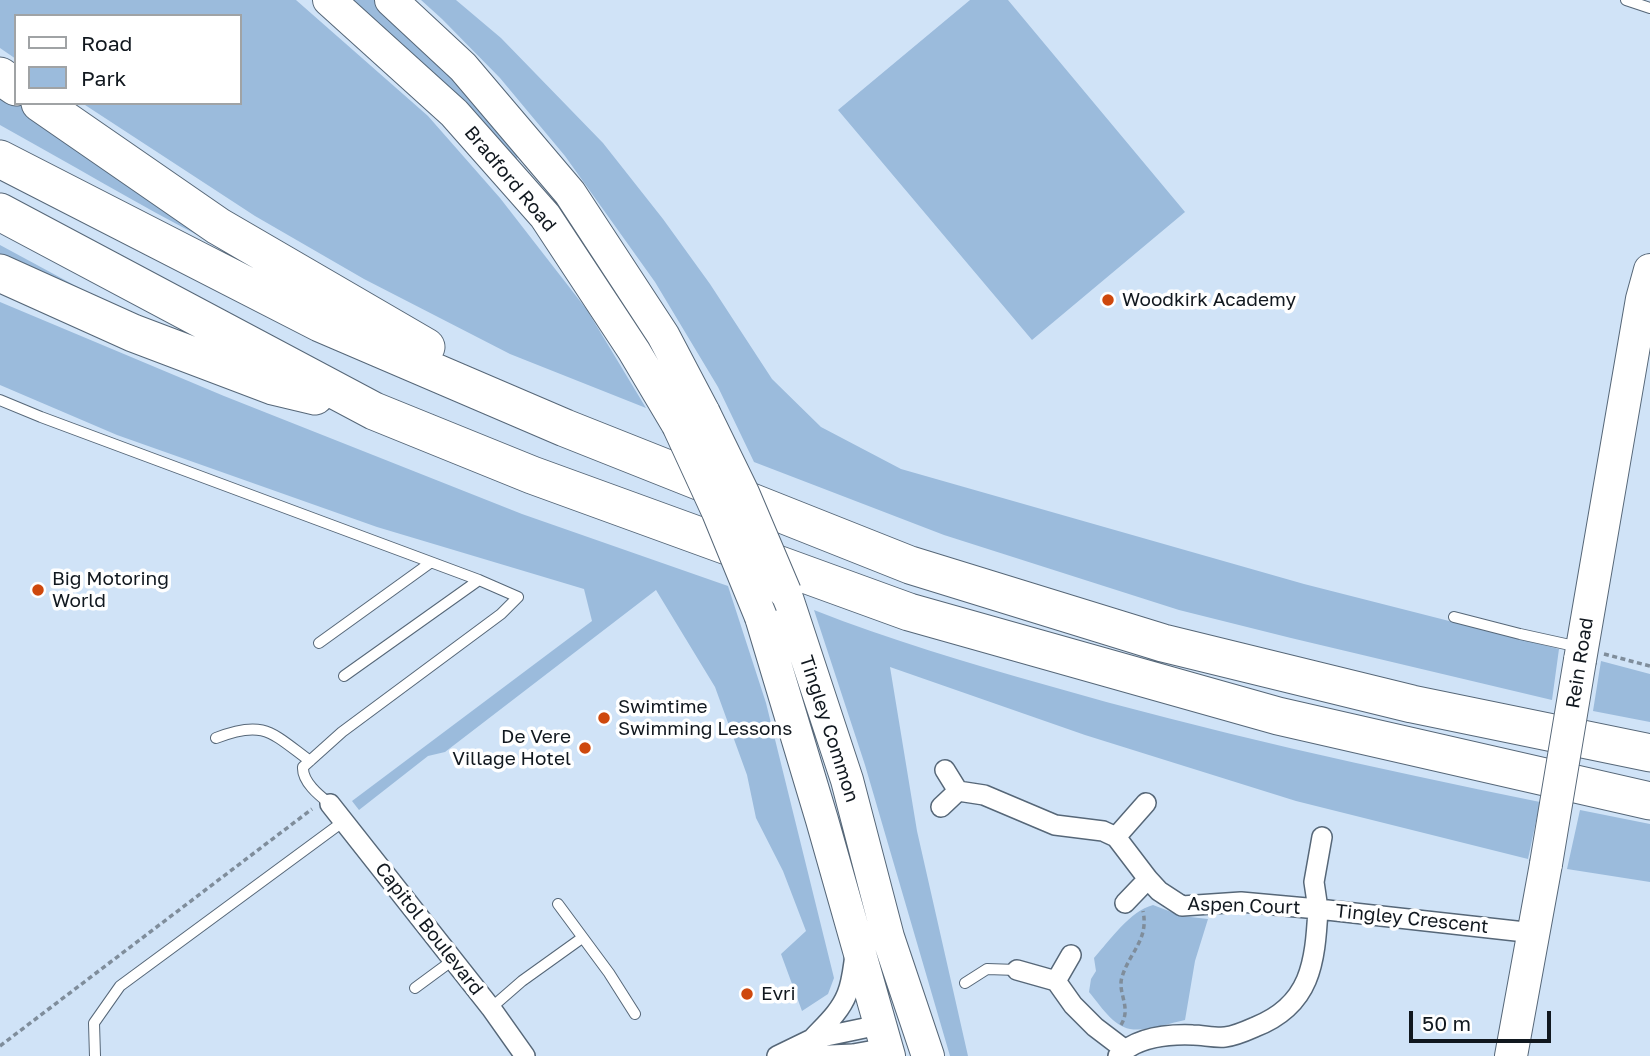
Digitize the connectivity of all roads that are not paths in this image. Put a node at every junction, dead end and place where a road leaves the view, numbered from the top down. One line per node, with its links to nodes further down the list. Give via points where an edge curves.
1 (329, 0): 12 (main road, Bradford Road, via 454,113 545,216 634,351)
2 (391, 0): 12 (main road, Bradford Road, via 463,66 569,194 663,335)
3 (1626, 0): 4 (lane)
4 (1650, 8)
5 (43, 105): 13 (highway, via 218,226)
6 (0, 159): 13 (highway, via 320,323)
7 (0, 212): 11 (highway)
8 (1650, 270): 18 (main road, Rein Road)
9 (0, 273): 11 (highway, via 133,333 273,386)
10 (0, 400): 14 (lane)
11 (374, 411): 25 (highway, via 532,475 909,612 1278,716)
12 (691, 419): 36 (main road, Tingley Common, bridge, via 718,512 761,618); 45 (main road, Tingley Common, bridge, via 743,493 785,592 847,780 888,937)
13 (565, 428): 21 (highway, via 911,565 1163,643 1412,704)
14 (430, 563): 15 (lane); 17 (lane)
15 (479, 580): 19 (lane); 22 (lane, via 518,597)
16 (1454, 617): 18 (lane)
17 (319, 643)
18 (1581, 654): 34 (main road, Rein Road, bridge)
19 (344, 676)
20 (216, 738): 22 (lane, via 236,730 261,729)
21 (1650, 753)
22 (310, 761): 27 (lane, via 303,767 304,777)
23 (945, 771): 24 (street)
24 (958, 791): 28 (street); 30 (street, via 984,795 1055,825)
25 (1650, 801)
26 (1146, 803): 30 (street)
27 (331, 804): 29 (street, Capitol Boulevard)
28 (941, 807)
29 (344, 821): 38 (street, Capitol Boulevard); 48 (lane, via 120,986 94,1023)
30 (1116, 837): 33 (street, Aspen Court, via 1136,891 1159,891 1182,906 1241,902)
31 (1322, 837): 33 (street, Aspen Court, via 1314,882)
32 (558, 904): 35 (lane)
33 (1318, 909): 34 (street, Tingley Crescent); 46 (street, Tingley Crescent, via 1308,978 1293,1004 1273,1020 1225,1037 1157,1036)
34 (1534, 933): 52 (main road, Rein Road)
35 (582, 938): 43 (lane); 44 (lane)
36 (857, 946): 45 (main road, Tingley Common); 47 (street, via 846,998)
37 (1071, 955): 40 (street)
38 (453, 960): 42 (lane); 43 (street, Capitol Boulevard)
39 (1017, 970): 40 (street); 41 (lane, via 987,969)
40 (1056, 981): 46 (street, via 1073,1005)
41 (965, 983)
42 (415, 988)
43 (491, 1008): 49 (street, Capitol Boulevard)
44 (635, 1014)
45 (900, 1042): 47 (street); 51 (street)
46 (1117, 1047)
47 (810, 1048): 50 (street); 51 (street)
48 (95, 1056)
49 (525, 1056)
50 (777, 1056)
51 (831, 1056)
52 (1511, 1056)

